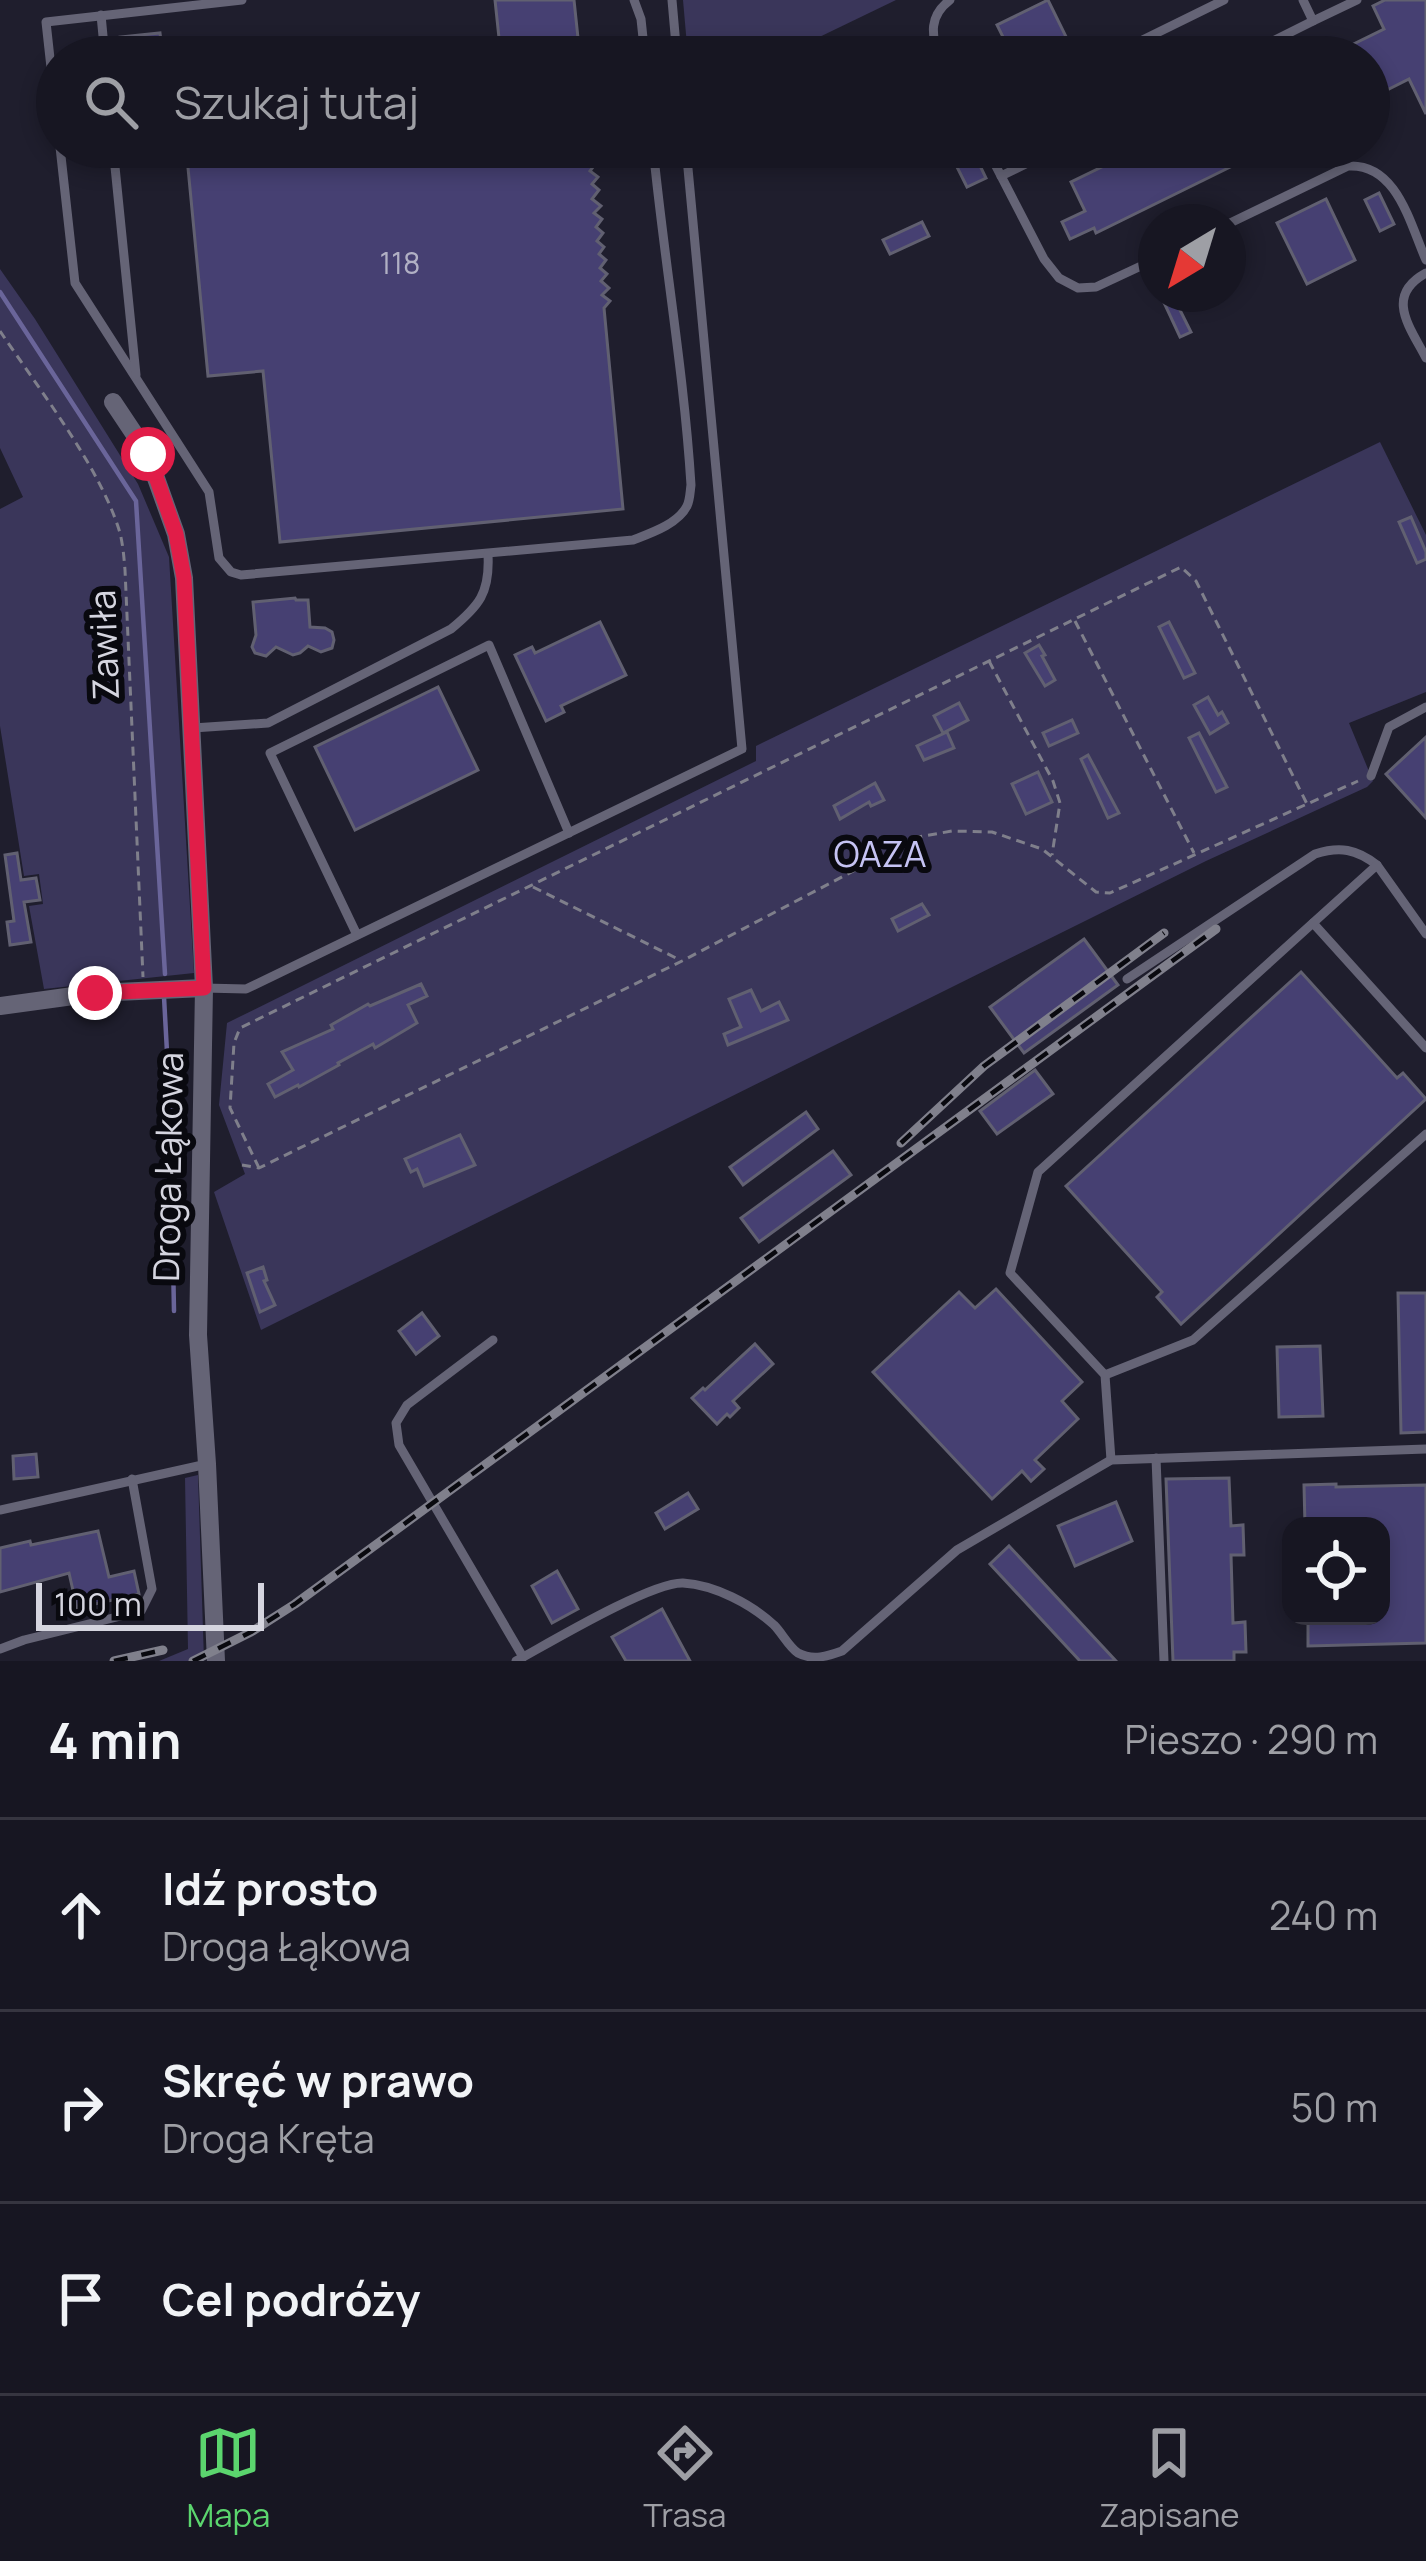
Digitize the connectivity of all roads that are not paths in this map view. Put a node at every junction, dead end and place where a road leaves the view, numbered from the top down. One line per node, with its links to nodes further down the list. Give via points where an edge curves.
1 (242, 0): 8 (lane)
2 (634, 0): 12 (lane)
3 (672, 0): 13 (lane)
4 (950, 0): 14 (lane, via 934,16)
5 (1224, 0): 15 (lane)
6 (1303, 0): 9 (lane)
7 (1357, 0): 9 (lane)
8 (100, 15): 10 (lane, via 46,22); 11 (lane)
9 (1313, 21): 16 (lane)
10 (48, 36)
11 (102, 36)
12 (643, 36)
13 (675, 36)
14 (933, 36)
15 (1151, 36)
16 (1283, 36)
17 (62, 168): 31 (lane, via 75,283)
18 (115, 168): 31 (lane)
19 (655, 168): 33 (lane, via 690,459 687,506 634,540)
20 (688, 168): 37 (lane, via 742,749)
21 (997, 168): 25 (lane)
22 (1017, 168): 25 (lane)
23 (1344, 168): 26 (lane)
24 (1367, 168): 27 (lane, via 1388,179)
25 (1001, 176): 28 (lane, via 1059,278 1096,287)
26 (1246, 215)
27 (1426, 260)
28 (1138, 267)
29 (1426, 273): 30 (lane, via 1403,295 1402,311)
30 (1426, 358)
31 (136, 378): 33 (lane, via 209,492 219,558 231,572)
32 (113, 402): 35 (street, Droga Łąkowa, via 148,454 176,534)
33 (488, 555): 35 (lane, via 482,597 451,629 268,723)
34 (1426, 707): 36 (lane, via 1388,728)
35 (193, 728): 43 (street, Droga Łąkowa)
36 (1371, 776)
37 (568, 833): 41 (lane); 41 (lane, via 490,645 270,753)
38 (1377, 865): 39 (lane); 40 (lane); 42 (lane, via 1344,848 1315,854)
39 (1312, 923): 45 (lane); 48 (lane, via 1038,1172 1010,1273)
40 (1426, 934)
41 (357, 935): 43 (lane, via 246,989)
42 (1127, 979)
43 (204, 988): 44 (street); 52 (street, Droga Łąkowa, via 198,1335)
44 (0, 1006)
45 (1426, 1048)
46 (1426, 1134): 48 (lane, via 1193,1340)
47 (494, 1340): 56 (lane, via 407,1405 397,1423 399,1444)
48 (1105, 1375): 51 (lane)
49 (1426, 1449): 50 (lane)
50 (1156, 1458): 51 (lane); 58 (lane)
51 (1112, 1460): 56 (lane, via 957,1550 842,1652 820,1659 797,1653 752,1606 681,1583)
52 (207, 1464): 53 (lane); 57 (street, Droga Łąkowa)
53 (132, 1479): 54 (lane); 55 (lane, via 152,1589 141,1611)
54 (0, 1510)
55 (0, 1649)
56 (519, 1659)
57 (216, 1661)
58 (1165, 1661)

